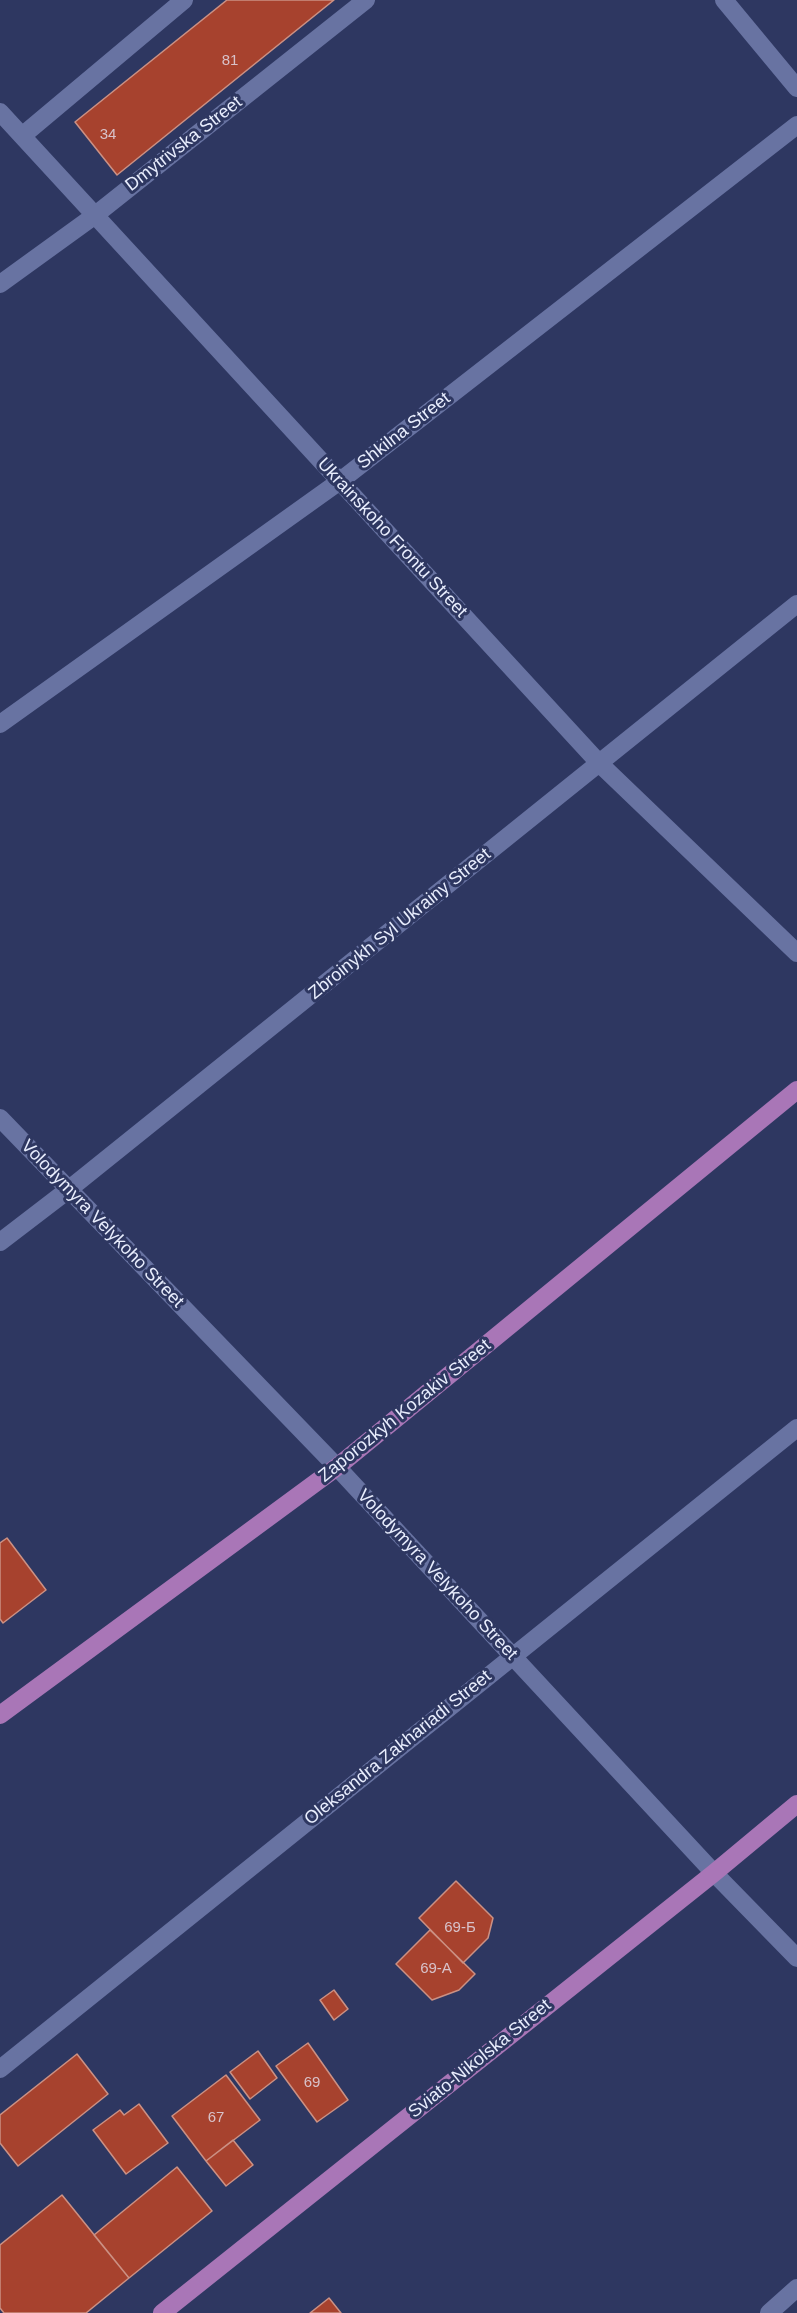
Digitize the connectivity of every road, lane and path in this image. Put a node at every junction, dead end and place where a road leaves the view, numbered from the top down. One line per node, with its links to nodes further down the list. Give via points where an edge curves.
1 (184, 0): 7 (street)
2 (366, 0): 8 (street, Dmytrivska Street)
3 (724, 0): 4 (street)
4 (797, 88)
5 (0, 112): 7 (street, Ukrainskoho Frontu Street)
6 (797, 125): 10 (street, Shkilna Street)
7 (22, 136): 8 (street, Ukrainskoho Frontu Street)
8 (94, 216): 9 (street, Dmytrivska Street); 10 (street, Ukrainskoho Frontu Street)
9 (0, 284)
10 (339, 481): 12 (street, Shkilna Street); 13 (street, Ukrainskoho Frontu Street)
11 (797, 604): 13 (street, Zbroinykh Syl Ukrainy Street)
12 (0, 724)
13 (600, 764): 14 (street, Ukrainskoho Frontu Street); 17 (street, Zbroinykh Syl Ukrainy Street)
14 (797, 953)
15 (797, 1090): 20 (main road, Zaporozkyh Kozakiv Street)
16 (0, 1118): 17 (street, Volodymyra Velykoho Street)
17 (68, 1190): 18 (street, Zbroinykh Syl Ukrainy Street); 20 (street, Volodymyra Velykoho Street)
18 (0, 1242)
19 (797, 1428): 21 (street, Oleksandra Zakhariadi Street)
20 (337, 1467): 21 (street, Volodymyra Velykoho Street); 22 (main road, Zaporozkyh Kozakiv Street)
21 (512, 1655): 24 (street, Volodymyra Velykoho Street); 26 (street, Oleksandra Zakhariadi Street)
22 (0, 1715)
23 (797, 1804): 24 (main road, Sviato-Nikolska Street)
24 (714, 1873): 25 (street, Volodymyra Velykoho Street); 28 (main road, Sviato-Nikolska Street)
25 (797, 1958)
26 (0, 2069)
27 (797, 2288): 29 (street)
28 (162, 2313)
29 (770, 2313)

